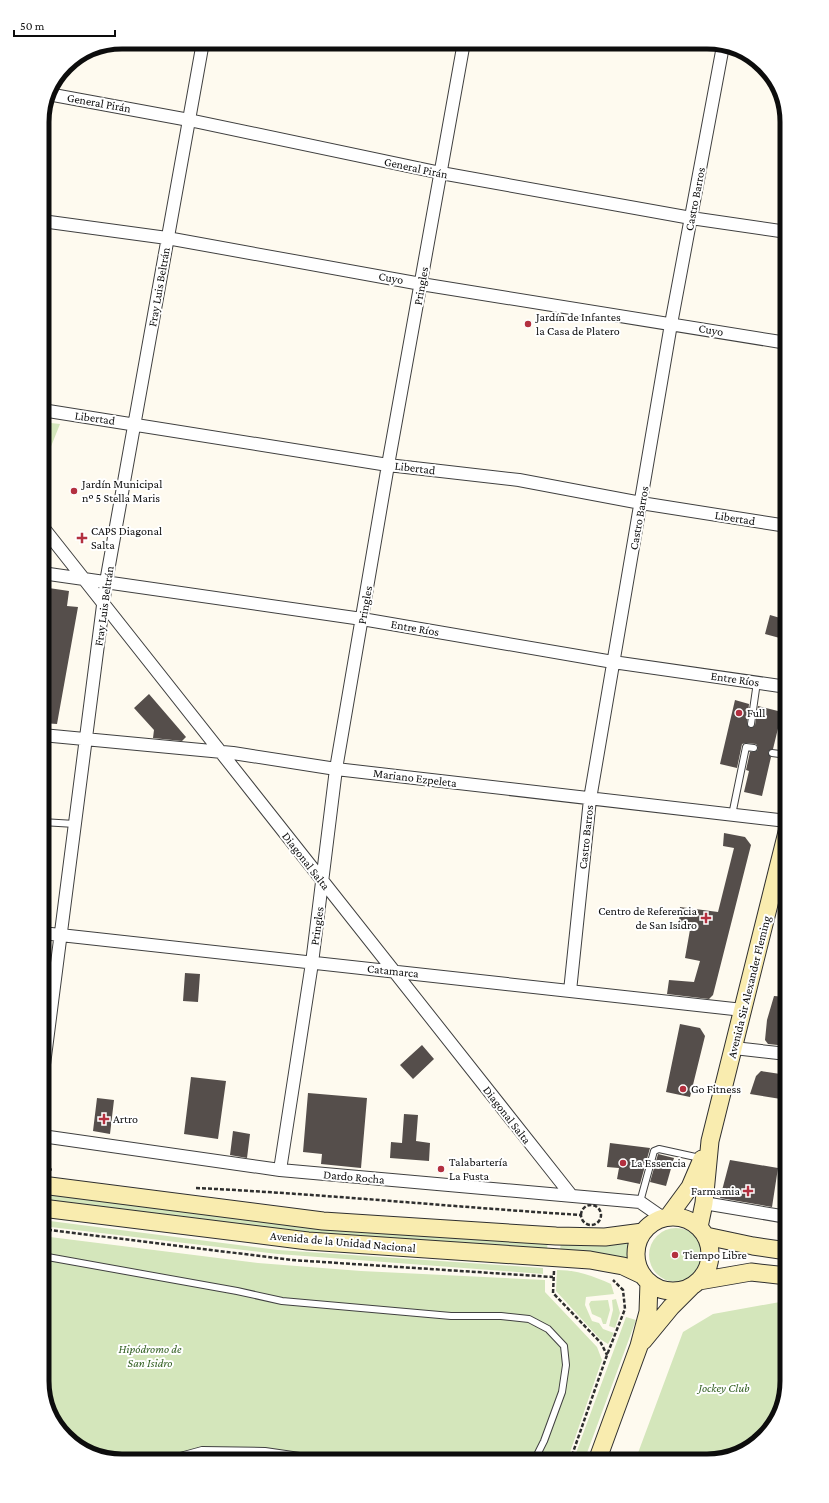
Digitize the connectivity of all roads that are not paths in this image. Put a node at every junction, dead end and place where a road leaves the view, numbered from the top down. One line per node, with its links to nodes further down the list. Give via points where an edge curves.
1 (202, 49): 5 (street, Fray Luis Beltrán)
2 (463, 49): 6 (street, Pringles)
3 (723, 51): 7 (street, Castro Barros)
4 (54, 95): 5 (street, General Pirán)
5 (189, 120): 6 (street, General Pirán); 10 (street, Fray Luis Beltrán)
6 (442, 173): 7 (street, General Pirán); 11 (street, Pringles)
7 (691, 218): 9 (street, General Pirán); 12 (street, Castro Barros)
8 (49, 222): 10 (street, Cuyo)
9 (780, 231)
10 (168, 238): 11 (street, Cuyo); 15 (street, Fray Luis Beltrán)
11 (422, 284): 12 (street, Cuyo); 16 (street, Pringles)
12 (671, 324): 13 (street, Cuyo); 17 (street, Castro Barros)
13 (780, 342)
14 (49, 411): 15 (street, Libertad)
15 (136, 424): 16 (street, Libertad); 22 (street, Fray Luis Beltrán)
16 (388, 465): 17 (street, Libertad, via 519,480); 24 (street, Pringles)
17 (641, 503): 18 (street, Libertad); 25 (street, Castro Barros)
18 (780, 525)
19 (49, 535): 21 (street, Diagonal Salta)
20 (49, 574): 21 (street, Entre Ríos)
21 (84, 579): 22 (street, Entre Ríos); 23 (street, Diagonal Salta)
22 (106, 582): 23 (street, Fray Luis Beltrán); 24 (street, Entre Ríos)
23 (104, 604): 30 (street, Fray Luis Beltrán); 34 (street, Diagonal Salta)
24 (362, 619): 25 (street, Entre Ríos); 37 (street, Pringles)
25 (613, 662): 26 (street, Entre Ríos); 38 (street, Castro Barros)
26 (757, 682): 27 (street, Entre Ríos); 28 (lane)
27 (780, 686)
28 (751, 724)
29 (49, 736): 30 (street, Mariano Ezpeleta)
30 (86, 739): 34 (street, Mariano Ezpeleta); 42 (street, Fray Luis Beltrán)
31 (747, 740): 32 (lane)
32 (746, 747): 33 (lane); 39 (lane)
33 (754, 748)
34 (220, 752): 37 (street, Mariano Ezpeleta); 44 (street, Diagonal Salta)
35 (772, 753): 36 (lane)
36 (780, 754)
37 (336, 769): 38 (street, Mariano Ezpeleta); 44 (street, Pringles)
38 (590, 799): 39 (street, Mariano Ezpeleta); 49 (street, Castro Barros)
39 (732, 815): 40 (street, Mariano Ezpeleta)
40 (780, 821)
41 (49, 822): 42 (lane)
42 (75, 824): 46 (street, Fray Luis Beltrán)
43 (780, 860): 50 (main road, Avenida Sir Alexander Fleming)
44 (323, 882): 47 (street, Pringles); 48 (street, Diagonal Salta)
45 (49, 934): 46 (street, Catamarca)
46 (61, 935): 47 (street, Catamarca); 51 (street, Fray Luis Beltrán)
47 (312, 963): 48 (street, Catamarca); 57 (street, Pringles)
48 (394, 972): 49 (street, Catamarca); 59 (street, Diagonal Salta)
49 (570, 991): 50 (street, Catamarca)
50 (743, 1010): 52 (main road, Avenida Sir Alexander Fleming)
51 (49, 1027)
52 (734, 1048): 53 (street); 55 (main road, Avenida Sir Alexander Fleming)
53 (780, 1053)
54 (49, 1137): 57 (street, Dardo Rocha)
55 (710, 1141): 56 (main road, Avenida Sir Alexander Fleming); 61 (main road, Avenida Sir Alexander Fleming)
56 (702, 1158): 60 (lane, via 659,1149 654,1151); 64 (main road, Avenida Sir Alexander Fleming, via 690,1187)
57 (280, 1170): 59 (street, Dardo Rocha)
58 (49, 1186): 65 (main road, Avenida de la Unidad Nacional, via 323,1221 556,1236 605,1237)
59 (571, 1195): 60 (street, Dardo Rocha)
60 (640, 1202): 64 (street, Dardo Rocha)
61 (704, 1203): 63 (street); 66 (main road, Avenida Sir Alexander Fleming)
62 (49, 1209): 70 (main road, Avenida de la Unidad Nacional, via 308,1241 590,1260 623,1266)
63 (780, 1216)
64 (665, 1217): 65 (main road); 66 (main road, via 676,1216 689,1220)
65 (643, 1232): 70 (main road, via 636,1256)
66 (703, 1232): 67 (main road, via 753,1246); 71 (main road, via 710,1245 710,1258 707,1271)
67 (780, 1250)
68 (49, 1257): 75 (lane, via 282,1301 451,1316 529,1318 548,1329 564,1346 566,1365 562,1392)
69 (780, 1275): 71 (main road, via 751,1272)
70 (646, 1278): 71 (main road, via 660,1288 670,1291 681,1290); 72 (main road, via 648,1312)
71 (695, 1284): 72 (main road, via 671,1307)
72 (639, 1346): 76 (main road)
73 (187, 1454): 74 (lane, via 202,1450 265,1451)
74 (286, 1454)
75 (538, 1454)
76 (600, 1454)

